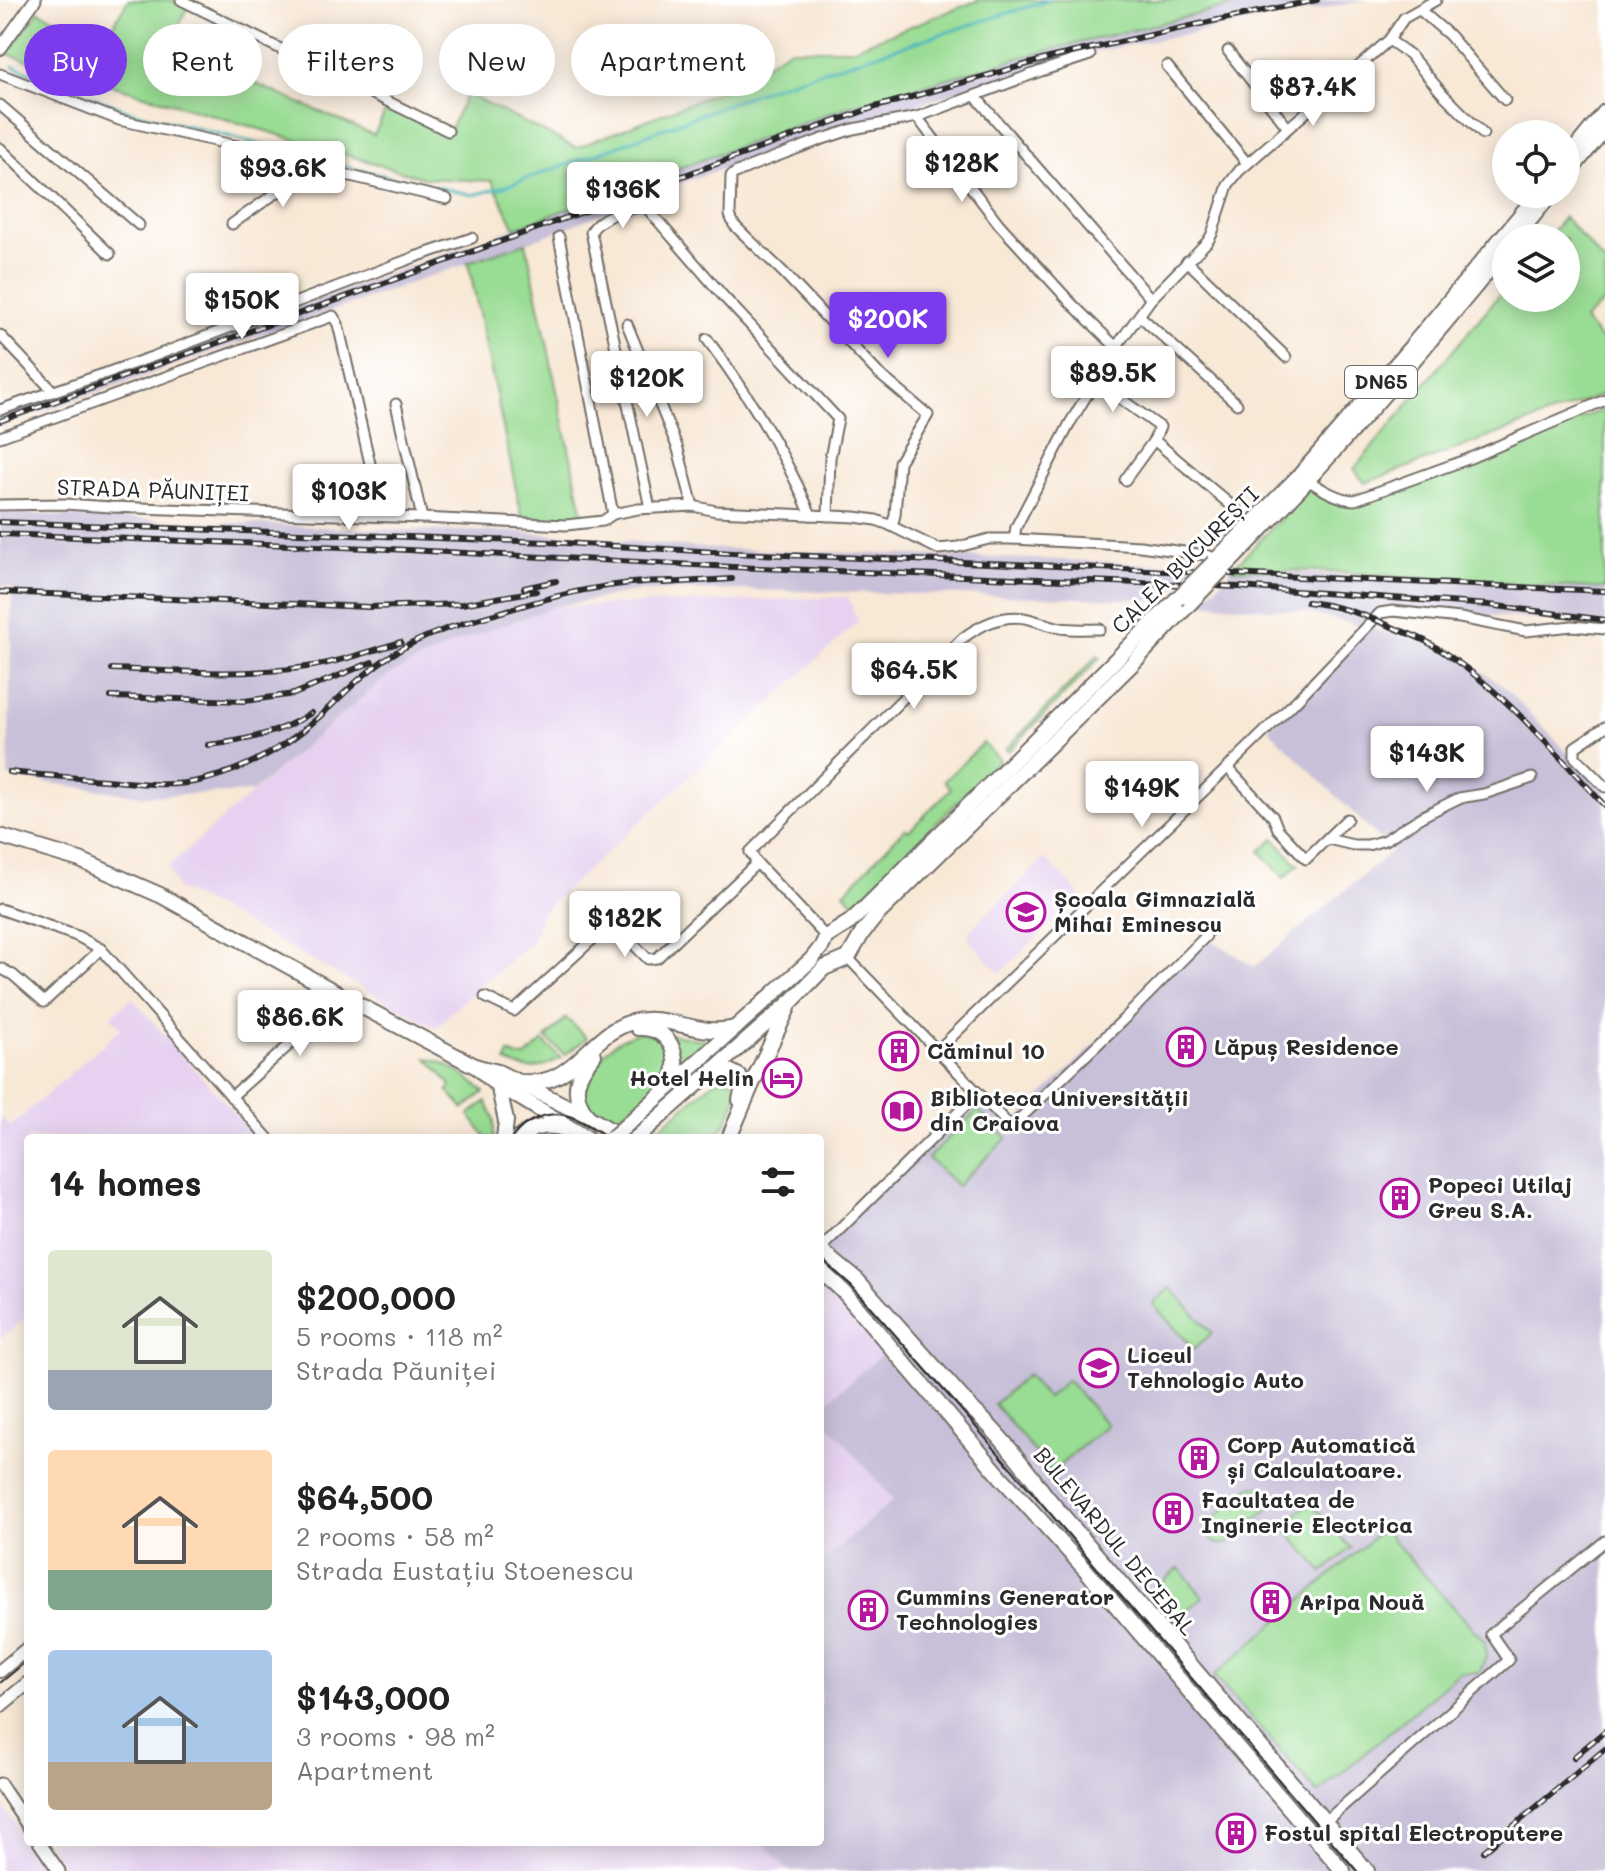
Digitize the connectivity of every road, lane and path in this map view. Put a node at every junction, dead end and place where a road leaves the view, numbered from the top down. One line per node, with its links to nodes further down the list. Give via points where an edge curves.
1 (35, 0): 6 (street)
2 (181, 0): 18 (street)
3 (1436, 0): 4 (street)
4 (1420, 10): 5 (street, via 1404,18); 12 (street)
5 (1389, 40): 16 (street); 19 (street, via 1409,54)
6 (2, 41)
7 (1228, 51): 16 (street)
8 (1090, 55): 11 (street)
9 (1167, 66): 23 (street)
10 (0, 74): 24 (street, via 119,120)
11 (976, 97): 15 (street); 36 (street)
12 (1505, 100)
13 (0, 105): 30 (street)
14 (1605, 112): 20 (main road)
15 (917, 117): 41 (street, via 999,224); 62 (street, via 831,136 735,173 730,182 734,225 878,373 928,415 899,462)
16 (1288, 128): 23 (street)
17 (1605, 128): 22 (main road)
18 (448, 131)
19 (1483, 134)
20 (1580, 143)
21 (0, 148): 33 (street)
22 (1580, 159)
23 (1247, 163): 34 (street, via 1228,185 1208,241)
24 (313, 167): 25 (street); 28 (street)
25 (447, 199)
26 (1526, 208): 51 (main road, CALEA BUCUREȘTI / DN65)
27 (1540, 208): 29 (main road)
28 (232, 224)
29 (1526, 224)
30 (139, 225)
31 (559, 237): 57 (street)
32 (472, 238): 44 (street)
33 (110, 254)
34 (1187, 261): 36 (street); 42 (street)
35 (1492, 266): 51 (main road, CALEA BUCUREȘTI / DN65)
36 (1151, 299): 37 (street)
37 (1140, 316): 41 (street); 47 (street)
38 (627, 324): 54 (street, via 678,449)
39 (0, 335): 44 (street)
40 (707, 339): 58 (street, via 785,458)
41 (1116, 347): 43 (street)
42 (1286, 357)
43 (1096, 381): 50 (street, via 1160,427); 63 (street, via 1039,482)
44 (54, 392): 48 (street)
45 (1605, 400): 51 (street, via 1355,500)
46 (396, 404): 61 (street)
47 (1237, 404)
48 (0, 410)
49 (0, 437): 59 (street, via 333,316)
50 (1154, 440): 52 (street); 56 (street)
51 (1304, 478): 64 (main road, CALEA BUCUREȘTI / DN65)
52 (1125, 480)
53 (0, 505): 59 (street, STRADA PĂUNIȚEI)
54 (693, 506): 55 (street, STRADA PĂUNIȚEI); 58 (street, STRADA PĂUNIȚEI)
55 (650, 508): 57 (street, STRADA PĂUNIȚEI); 60 (street, via 591,232 605,219 637,206 646,207 838,419)
56 (1239, 512)
57 (613, 514): 61 (street, STRADA PĂUNIȚEI, via 603,521 566,525)
58 (811, 515): 60 (street, STRADA PĂUNIȚEI)
59 (382, 516): 61 (street, STRADA PĂUNIȚEI)
60 (828, 516): 62 (street, STRADA PĂUNIȚEI)
61 (422, 518)
62 (892, 526): 63 (street, STRADA PĂUNIȚEI, via 938,549)
63 (1014, 539): 64 (street, STRADA PĂUNIȚEI, via 1140,546)
64 (1220, 564): 67 (main road, CALEA BUCUREȘTI / DN65, bridge)
65 (1100, 629): 75 (street, via 1012,618 974,629 750,852)
66 (1605, 629): 69 (street, via 1526,631 1460,618 1380,613)
67 (1144, 643): 78 (main road, CALEA BUCUREȘTI / DN65); 80 (main road, CALEA BUCUREȘTI / DN65, via 876,916)
68 (1605, 727): 71 (street, via 1575,747 1575,757)
69 (1228, 768): 74 (street, via 1306,859); 86 (street)
70 (1532, 778): 74 (street, via 1459,798 1385,840 1353,845)
71 (1605, 787)
72 (1347, 819): 74 (street)
73 (0, 836): 82 (main road, via 80,860 149,890)
74 (1328, 839)
75 (757, 863): 78 (street); 83 (street, via 657,958 648,959 613,923 514,1011)
76 (0, 909): 79 (street)
77 (1206, 936): 92 (street, via 1011,1127)
78 (828, 938): 80 (main road, via 825,956); 80 (main road, via 843,932 849,937); 85 (main road, CALEA BUCUREȘTI / DN65)
79 (101, 949): 81 (street, via 44,1002); 93 (street)
80 (846, 956): 84 (main road, CALEA BUCUREȘTI / DN65, via 824,968); 86 (street)
81 (0, 968)
82 (339, 993): 87 (main road); 93 (street, via 315,1022)
83 (485, 997)
84 (792, 1001): 88 (main road, CALEA BUCUREȘTI / DN65); 105 (main road)
85 (736, 1028): 89 (main road, via 702,1030 656,1020 630,1023 562,1074 543,1083); 91 (main road, CALEA BUCUREȘTI / DN65)
86 (938, 1050): 92 (street)
87 (477, 1067): 89 (main road); 90 (main road)
88 (706, 1076): 95 (main road, CALEA BUCUREȘTI / DN65); 104 (main road, via 729,1071 742,1081 742,1094)
89 (515, 1081): 94 (main road)
90 (498, 1084): 97 (main road); 100 (main road)
91 (665, 1093): 94 (main road, via 675,1071 672,1047 655,1029 627,1031 583,1067 576,1084 578,1104); 95 (main road, CALEA BUCUREȘTI)
92 (978, 1093): 106 (street)
93 (231, 1097): 96 (street)
94 (588, 1117): 101 (main road)
95 (644, 1121): 102 (main road, CALEA BUCUREȘTI, bridge); 103 (main road, CALEA BUCUREȘTI)
96 (264, 1134)
97 (504, 1134)
98 (526, 1134): 99 (main road, via 551,1125)
99 (579, 1134)
100 (580, 1134)
101 (617, 1134)
102 (620, 1134)
103 (638, 1134)
104 (725, 1134)
105 (731, 1134)
106 (824, 1245)
107 (824, 1252): 116 (main road, BULEVARDUL DECEBAL, via 857,1280 989,1424)
108 (824, 1274): 117 (main road, BULEVARDUL DECEBAL)
109 (1605, 1541): 116 (street, via 1491,1634 1509,1660)
110 (24, 1651): 111 (main road)
111 (0, 1671)
112 (24, 1686): 113 (main road)
113 (0, 1706)
114 (0, 1784): 115 (street)
115 (24, 1820)
116 (1324, 1822): 117 (street); 121 (main road, BULEVARDUL DECEBAL)
117 (1311, 1834): 120 (main road, BULEVARDUL DECEBAL)
118 (42, 1846): 119 (street)
119 (59, 1871)
120 (1343, 1871)
121 (1367, 1871)

